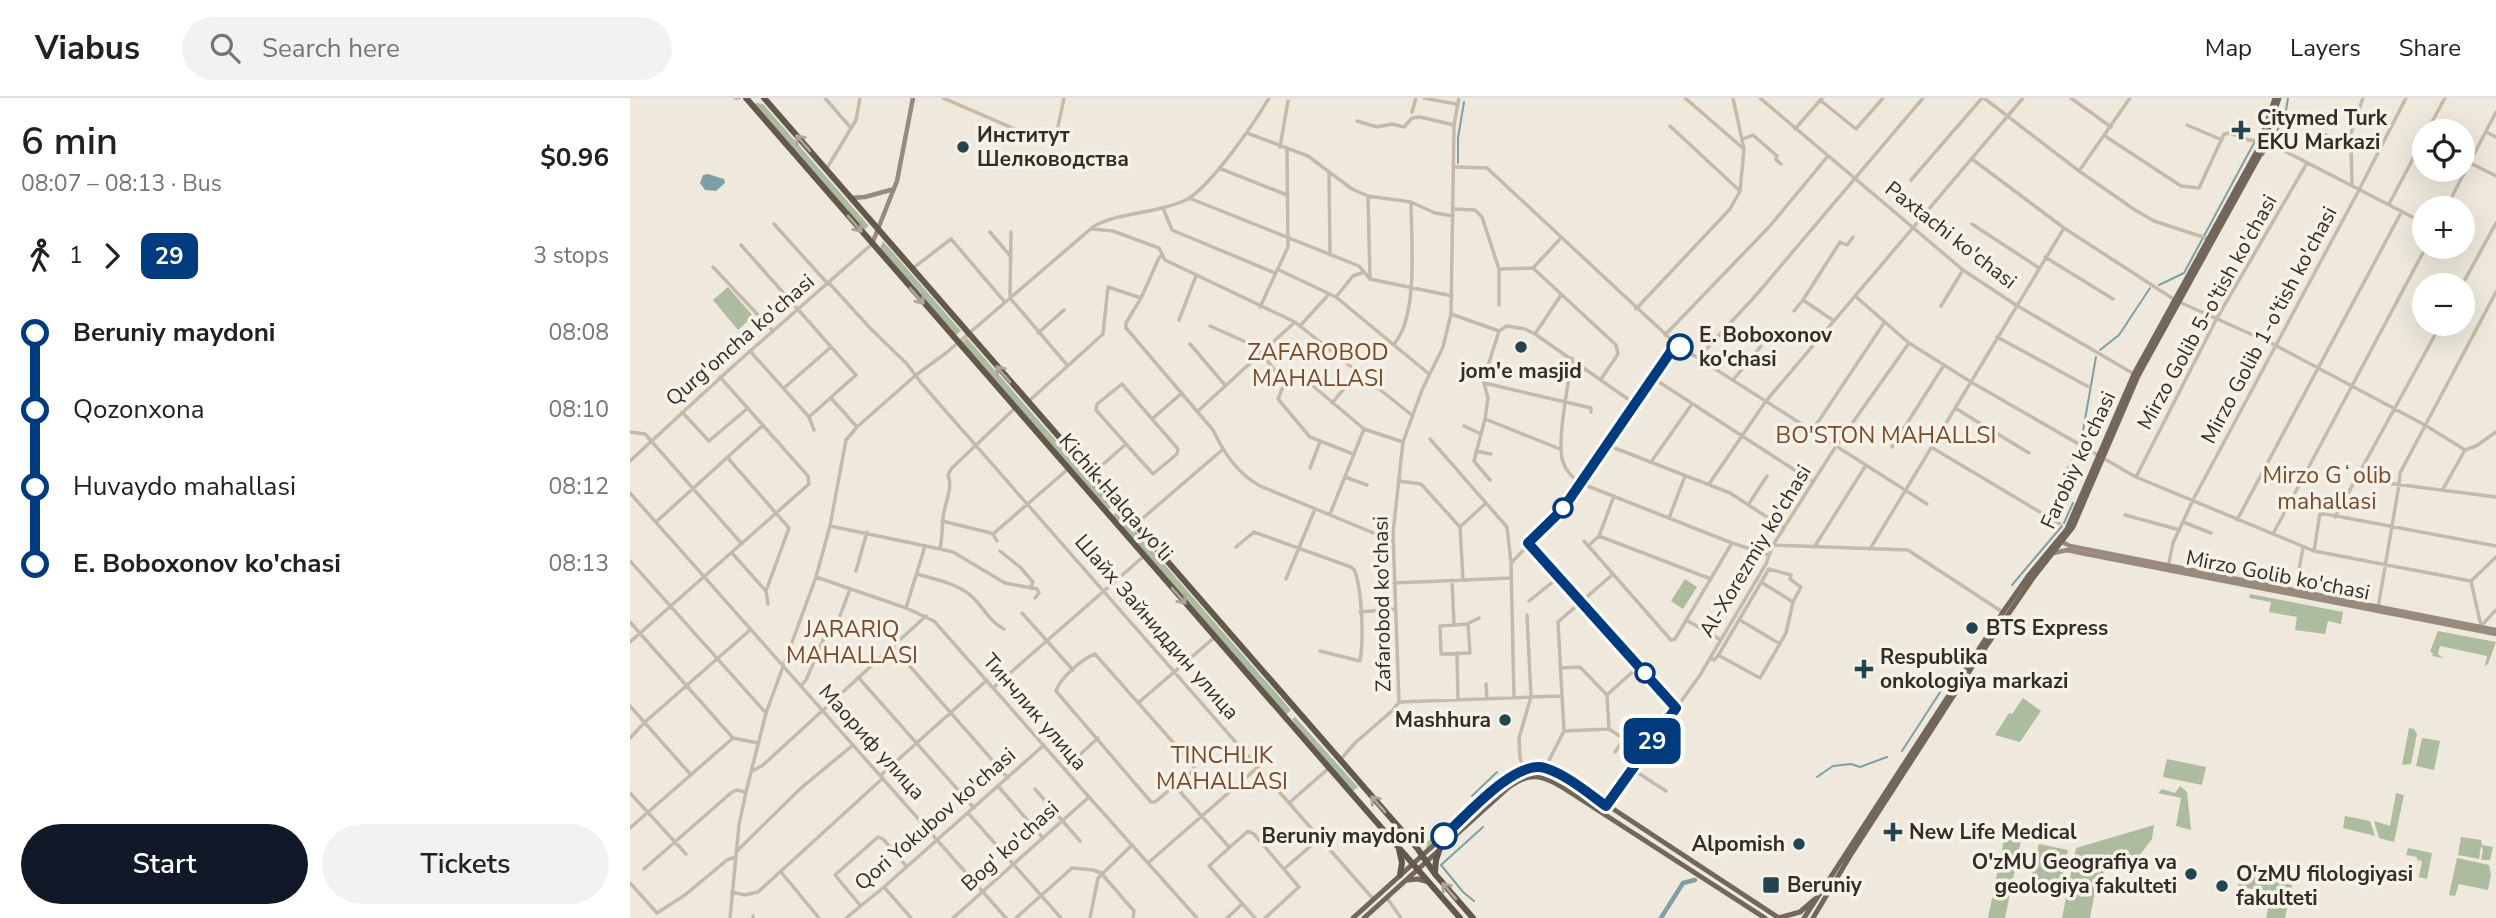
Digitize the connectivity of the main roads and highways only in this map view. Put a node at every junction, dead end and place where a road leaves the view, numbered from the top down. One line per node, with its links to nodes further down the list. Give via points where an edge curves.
1 (746, 98): 2 (main road); 9 (highway, Kichik Halqa yo'li, one-way to 9)
2 (754, 98)
3 (764, 98): 7 (highway, Kichik Halqa yo'li, one-way to 3)
4 (912, 98): 6 (main road)
5 (2277, 98): 12 (main road, Farobiy ko'chasi, via 2261,141 2136,375 2073,527)
6 (894, 189): 7 (main road); 8 (main road)
7 (850, 198): 8 (highway, Kichik Halqa yo'li)
8 (877, 228): 9 (main road); 10 (highway, Kichik Halqa yo'li, one-way to 8)
9 (872, 244): 11 (highway, Kichik Halqa yo'li, one-way to 11)
10 (1118, 506): 11 (highway); 18 (highway, Kichik Halqa yo'li)
11 (1108, 514): 19 (highway, Kichik Halqa yo'li, one-way to 19)
12 (2060, 543): 13 (main road); 14 (main road, Farobiy ko'chasi); 15 (main road, Mirzo Golib ko'chasi); 16 (main road, Farobiy ko'chasi, via 2037,564)
13 (2067, 550): 14 (main road, Mirzo Golib ko'chasi); 15 (main road, Mirzo Golib ko'chasi)
14 (2054, 553): 16 (main road, Farobiy ko'chasi)
15 (2168, 567): 17 (main road, Mirzo Golib ko'chasi)
16 (2005, 613): 32 (main road, Farobiy ko'chasi); 40 (main road, Farobiy ko'chasi)
17 (2496, 632)
18 (1297, 712): 19 (highway); 20 (highway, Kichik Halqa yo'li)
19 (1287, 720): 21 (highway, Kichik Halqa yo'li)
20 (1362, 785): 21 (highway); 27 (highway, Kichik Halqa yo'li, one-way to 20)
21 (1352, 794): 25 (highway, Kichik Halqa yo'li)
22 (1591, 806): 23 (main road); 24 (main road); 26 (main road, via 1546,778 1525,777)
23 (1606, 806): 24 (main road); 27 (main road, via 1563,776 1545,768 1524,769 1509,777); 38 (main road)
24 (1611, 818): 37 (main road)
25 (1399, 847): 28 (highway, Kichik Halqa yo'li); 30 (highway)
26 (1439, 851): 27 (main road); 29 (highway)
27 (1424, 859): 28 (main road); 29 (highway, Kichik Halqa yo'li)
28 (1416, 867): 30 (main road); 31 (highway, Kichik Halqa yo'li)
29 (1435, 874): 36 (highway, Kichik Halqa yo'li, one-way to 29)
30 (1402, 878): 31 (main road); 33 (main road); 34 (main road)
31 (1429, 883): 35 (highway, Kichik Halqa yo'li)
32 (1820, 895): 38 (main road, via 1803,911); 39 (main road, Farobiy ko'chasi)
33 (1353, 918)
34 (1364, 918)
35 (1460, 918)
36 (1473, 918)
37 (1765, 918)
38 (1779, 918)
39 (1804, 918)
40 (1813, 918)

